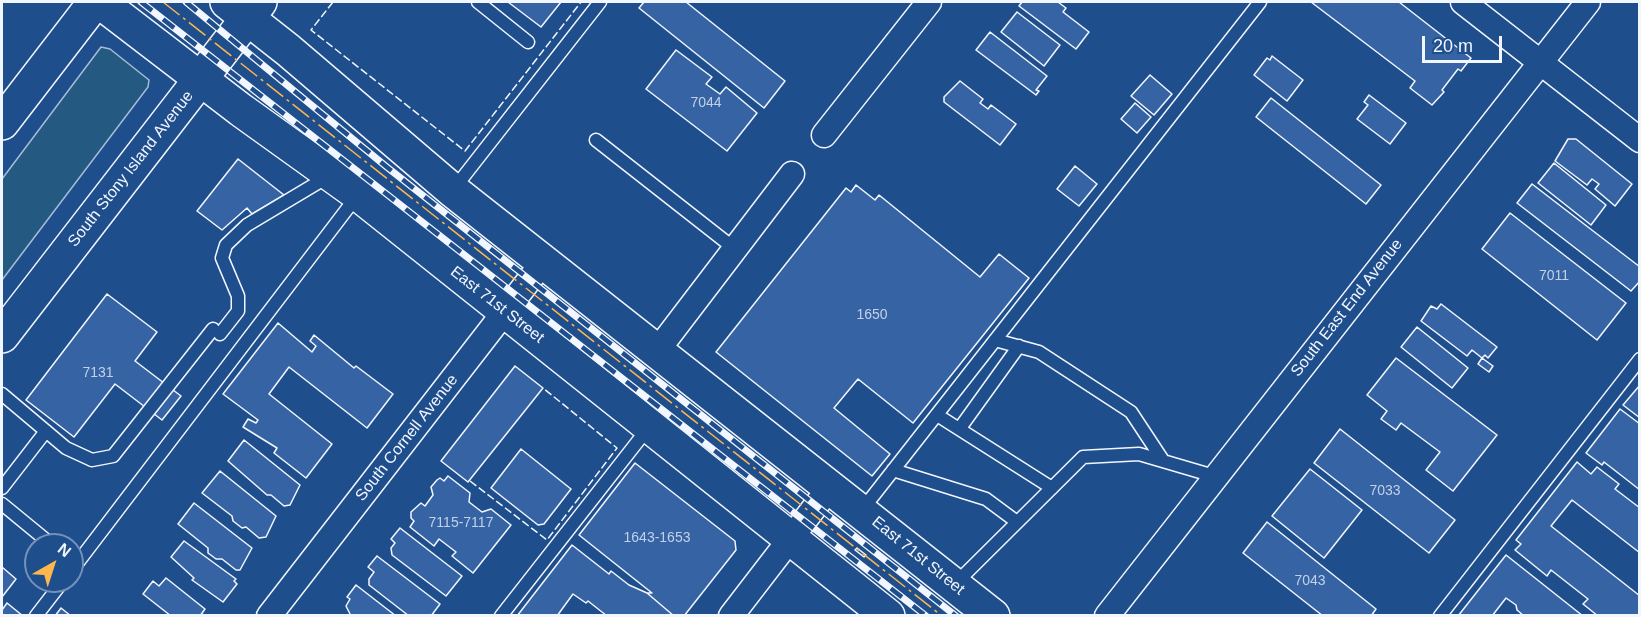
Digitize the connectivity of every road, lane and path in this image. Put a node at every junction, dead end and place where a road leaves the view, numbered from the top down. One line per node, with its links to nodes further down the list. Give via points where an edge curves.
1 (95, 2): 13 (main road)
2 (100, 2): 12 (main road, East 71st Street)
3 (478, 2): 10 (lane)
4 (600, 2): 19 (lane)
5 (929, 2): 14 (street)
6 (1260, 2): 25 (lane)
7 (1463, 2): 11 (street)
8 (1588, 2): 11 (street, South East End Avenue)
9 (245, 7): 12 (main road, South Stony Island Avenue); 19 (main road, East 71st Street)
10 (528, 42)
11 (1541, 62): 16 (street); 36 (street, South East End Avenue)
12 (201, 78): 17 (main road, East 71st Street); 24 (main road, South Stony Island Avenue)
13 (2, 123)
14 (824, 135)
15 (596, 140): 21 (lane)
16 (1640, 140)
17 (332, 174): 20 (main road, East 71st Street); 33 (lane, via 247,225 226,244 222,258 238,296 238,311 112,456 92,460 66,448)
18 (792, 174): 21 (street)
19 (452, 190): 22 (main road, East 71st Street)
20 (358, 194): 23 (main road, East 71st Street); 45 (lane)
21 (735, 249): 27 (street)
22 (544, 261): 23 (street, South Cornell Avenue); 27 (main road, East 71st Street)
23 (506, 311): 31 (main road, East 71st Street); 49 (street, South Cornell Avenue)
24 (2, 336)
25 (995, 340): 26 (lane); 30 (lane)
26 (1018, 346): 32 (lane); 34 (lane, via 1039,352 1131,411)
27 (657, 351): 37 (main road, East 71st Street)
28 (1640, 358): 55 (lane)
29 (2, 394): 33 (lane)
30 (937, 415): 32 (lane); 35 (lane)
31 (649, 426): 44 (main road, East 71st Street); 50 (lane)
32 (960, 428): 39 (lane)
33 (46, 431): 38 (lane)
34 (1161, 459): 36 (lane); 39 (lane, via 1138,454 1083,456)
35 (894, 470): 41 (lane); 42 (lane, via 986,499)
36 (1214, 476): 54 (street, South East End Avenue)
37 (831, 486): 41 (main road, East 71st Street); 44 (street)
38 (2, 488)
39 (1052, 488): 42 (lane)
40 (2, 504): 43 (lane)
41 (862, 511): 46 (main road, East 71st Street)
42 (1017, 522): 46 (lane)
43 (37, 533)
44 (791, 538): 51 (street); 52 (main road, East 71st Street)
45 (84, 551)
46 (954, 586): 53 (main road, East 71st Street)
47 (53, 593): 48 (lane)
48 (36, 615)
49 (269, 615)
50 (501, 615)
51 (731, 615)
52 (888, 615)
53 (993, 615)
54 (1107, 615)
55 (1440, 615)

